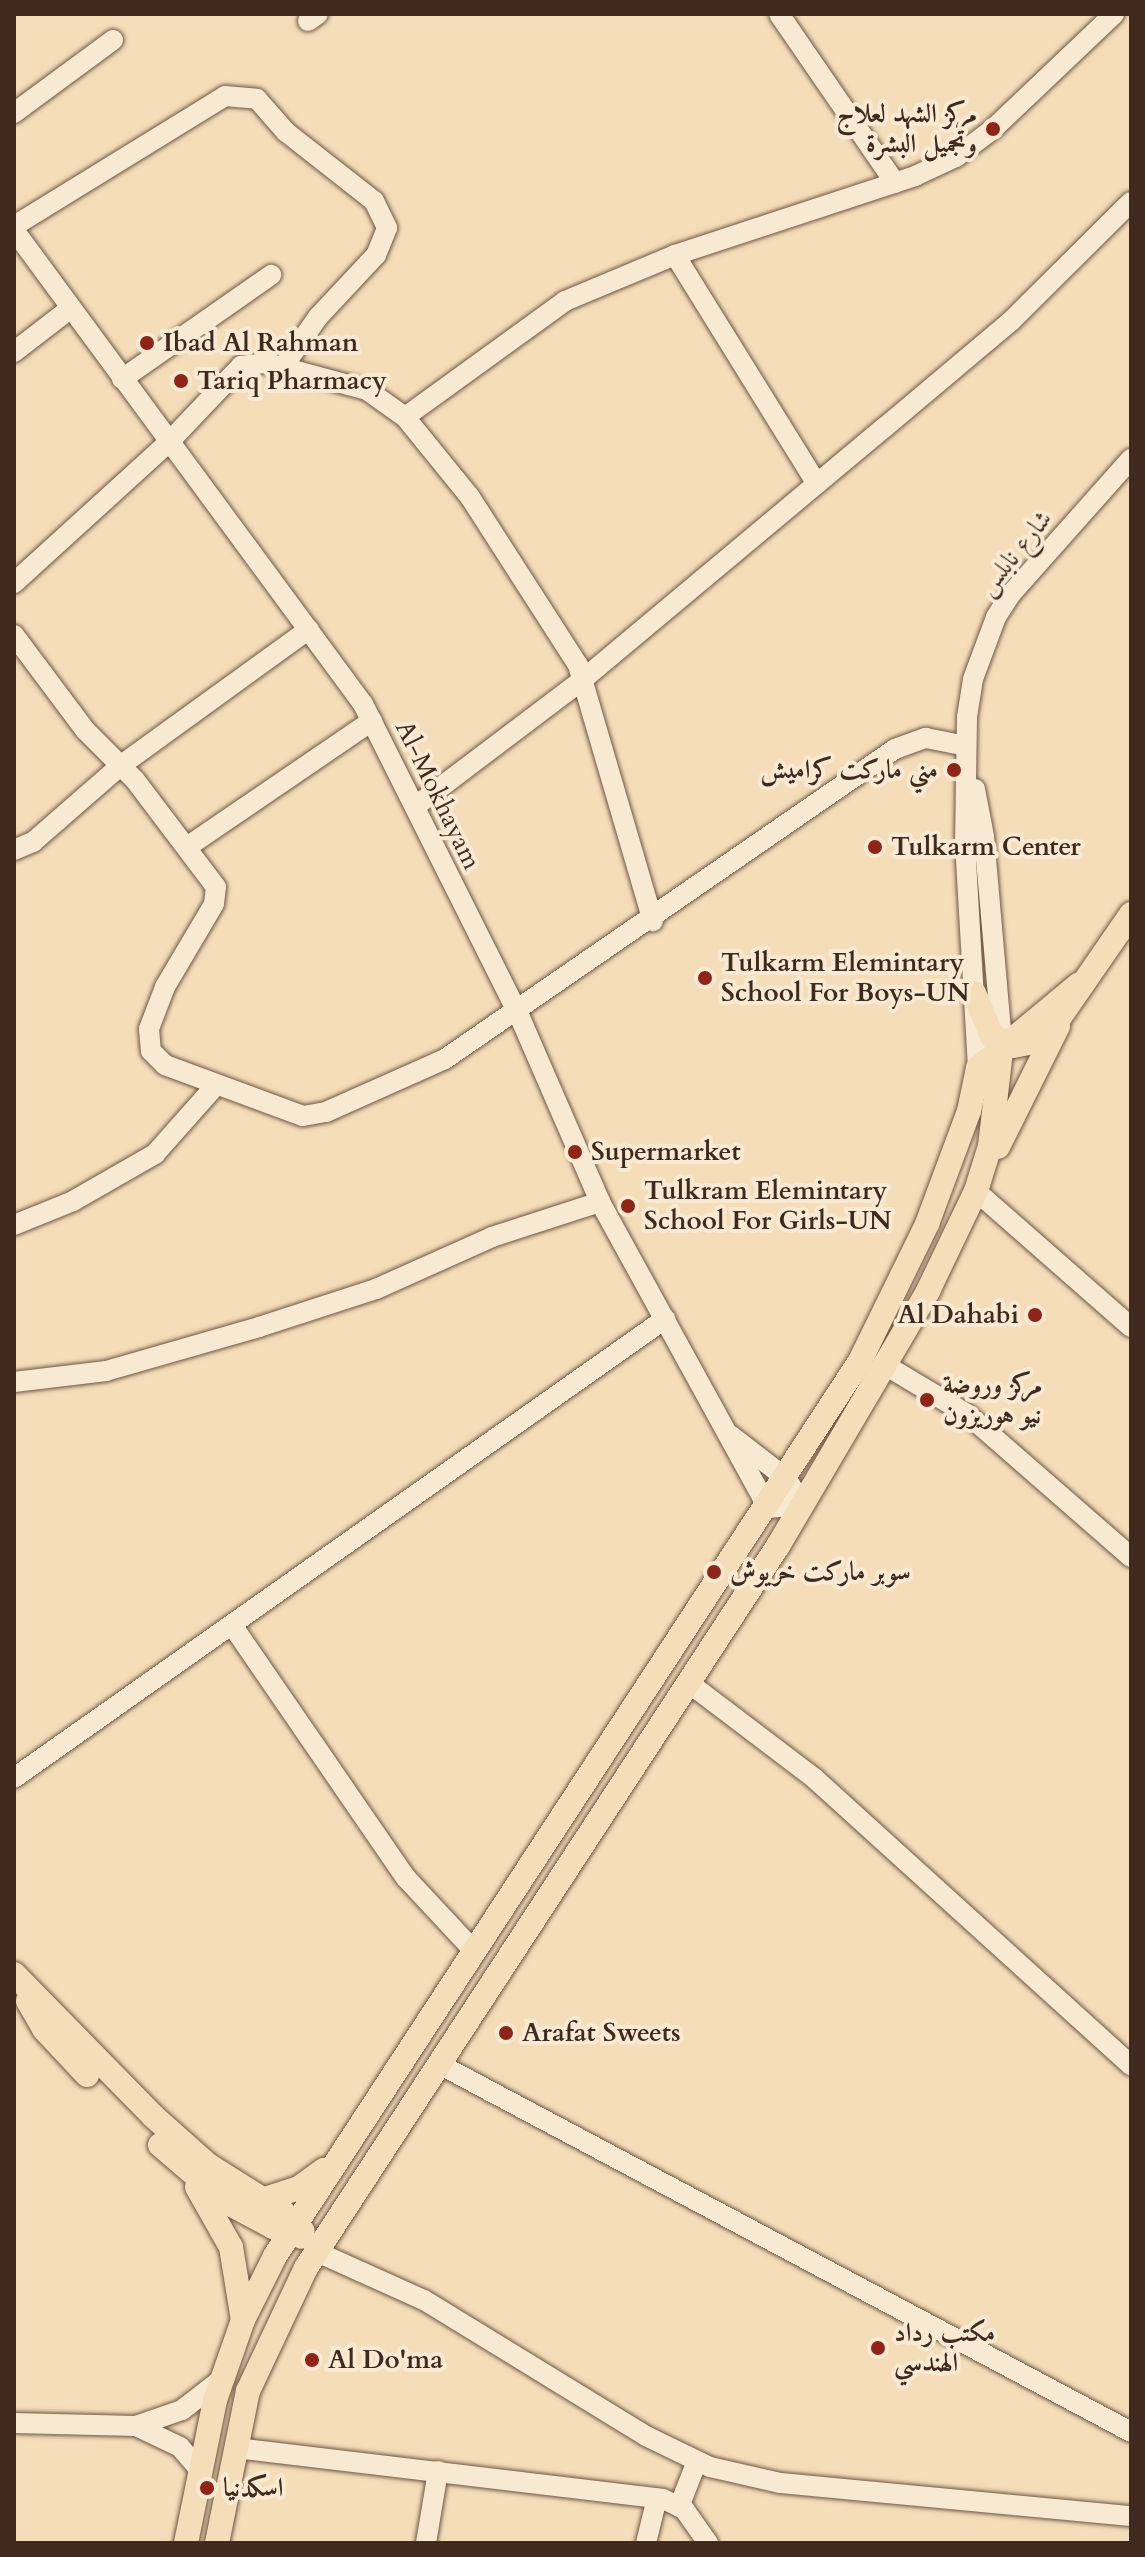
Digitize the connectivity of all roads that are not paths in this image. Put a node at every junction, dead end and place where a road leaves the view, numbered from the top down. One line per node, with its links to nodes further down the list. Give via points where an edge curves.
1 (779, 14): 5 (street)
2 (1114, 14): 5 (street, via 975,144 936,168)
3 (113, 40): 4 (street)
4 (14, 113)
5 (895, 183): 8 (street)
6 (1131, 202): 17 (street, via 1011,321)
7 (14, 228): 10 (street, Al-Mokhayam); 12 (street, via 225,96 247,94 257,99 286,132 374,201 387,228 376,255 318,317)
8 (675, 255): 14 (street, via 565,301); 17 (street)
9 (271, 275): 13 (street)
10 (71, 308): 11 (street); 13 (street, Al-Mokhayam)
11 (14, 352)
12 (283, 367): 14 (street, via 367,390); 15 (street, via 252,363 233,371)
13 (122, 379): 15 (street, Al-Mokhayam)
14 (405, 417): 21 (street, via 470,497)
15 (169, 442): 18 (street); 19 (street, Al-Mokhayam)
16 (1131, 459): 23 (street, شارع نابلس, via 996,617 973,679)
17 (817, 484): 21 (street)
18 (14, 583)
19 (309, 629): 22 (street, Al-Mokhayam); 24 (street)
20 (14, 635): 24 (street, via 85,730)
21 (586, 671): 25 (street); 29 (street)
22 (372, 721): 25 (street, Al-Mokhayam); 26 (street)
23 (966, 746): 29 (street, via 926,738 895,749); 31 (street); 33 (street, via 984,836)
24 (120, 766): 26 (street); 27 (street, via 33,842)
25 (417, 805): 32 (street, Al-Mokhayam)
26 (187, 847): 35 (street, via 212,879 216,895 165,987 148,1040 165,1065)
27 (14, 850)
28 (1131, 914): 30 (main road)
29 (653, 921): 32 (street)
30 (1079, 984): 33 (main road, via 1045,1033 1023,1047); 36 (main road)
31 (974, 993): 33 (main road, via 987,1028); 34 (street)
32 (518, 1013): 35 (street, via 445,1059 314,1115 290,1113); 37 (street, Al-Mokhayam)
33 (1002, 1043): 34 (main road); 36 (main road, via 998,1102)
34 (978, 1068): 44 (main road, via 969,1111 895,1298)
35 (216, 1085): 38 (street, via 155,1154 73,1201)
36 (976, 1191): 40 (street); 41 (main road)
37 (600, 1202): 39 (street, Al-Mokhayam); 42 (street, via 492,1237 376,1289 259,1327 106,1371)
38 (14, 1225)
39 (665, 1319): 43 (street, Al-Mokhayam); 48 (street)
40 (1131, 1327)
41 (885, 1365): 45 (main road); 47 (street, via 967,1414)
42 (14, 1382)
43 (730, 1435): 44 (street); 46 (street, Al-Mokhayam)
44 (787, 1479): 45 (street); 46 (main road)
45 (803, 1505): 46 (street); 49 (main road)
46 (768, 1508): 51 (main road)
47 (1131, 1557)
48 (232, 1625): 50 (street); 51 (street, via 406,1878)
49 (689, 1683): 53 (main road); 54 (street, via 814,1778)
50 (14, 1778)
51 (475, 1952): 55 (main road)
52 (14, 1976): 56 (main road, via 44,2029); 57 (main road, via 186,2147)
53 (439, 2064): 58 (main road); 66 (street)
54 (1131, 2065)
55 (338, 2158): 57 (main road, via 299,2188); 59 (main road)
56 (185, 2168): 59 (main road, via 228,2203); 62 (main road, via 231,2247)
57 (262, 2200): 59 (main road)
58 (337, 2220): 59 (main road); 60 (main road)
59 (295, 2229): 61 (main road); 62 (main road)
60 (317, 2252): 61 (main road); 68 (street, via 424,2300 633,2429)
61 (298, 2283): 67 (main road, via 248,2391)
62 (243, 2320): 63 (main road)
63 (222, 2379): 65 (street, via 182,2410); 69 (main road)
64 (14, 2423): 65 (street)
65 (136, 2426): 69 (street, via 180,2447)
66 (1131, 2432)
67 (236, 2448): 70 (street); 75 (main road)
68 (697, 2461): 72 (street); 73 (street, via 780,2483)
69 (201, 2471): 74 (main road)
70 (438, 2471): 71 (street); 76 (street)
71 (657, 2498): 72 (street); 77 (street)
72 (679, 2507): 78 (street)
73 (1131, 2516)
74 (186, 2543)
75 (217, 2543)
76 (426, 2543)
77 (646, 2543)
78 (708, 2543)

